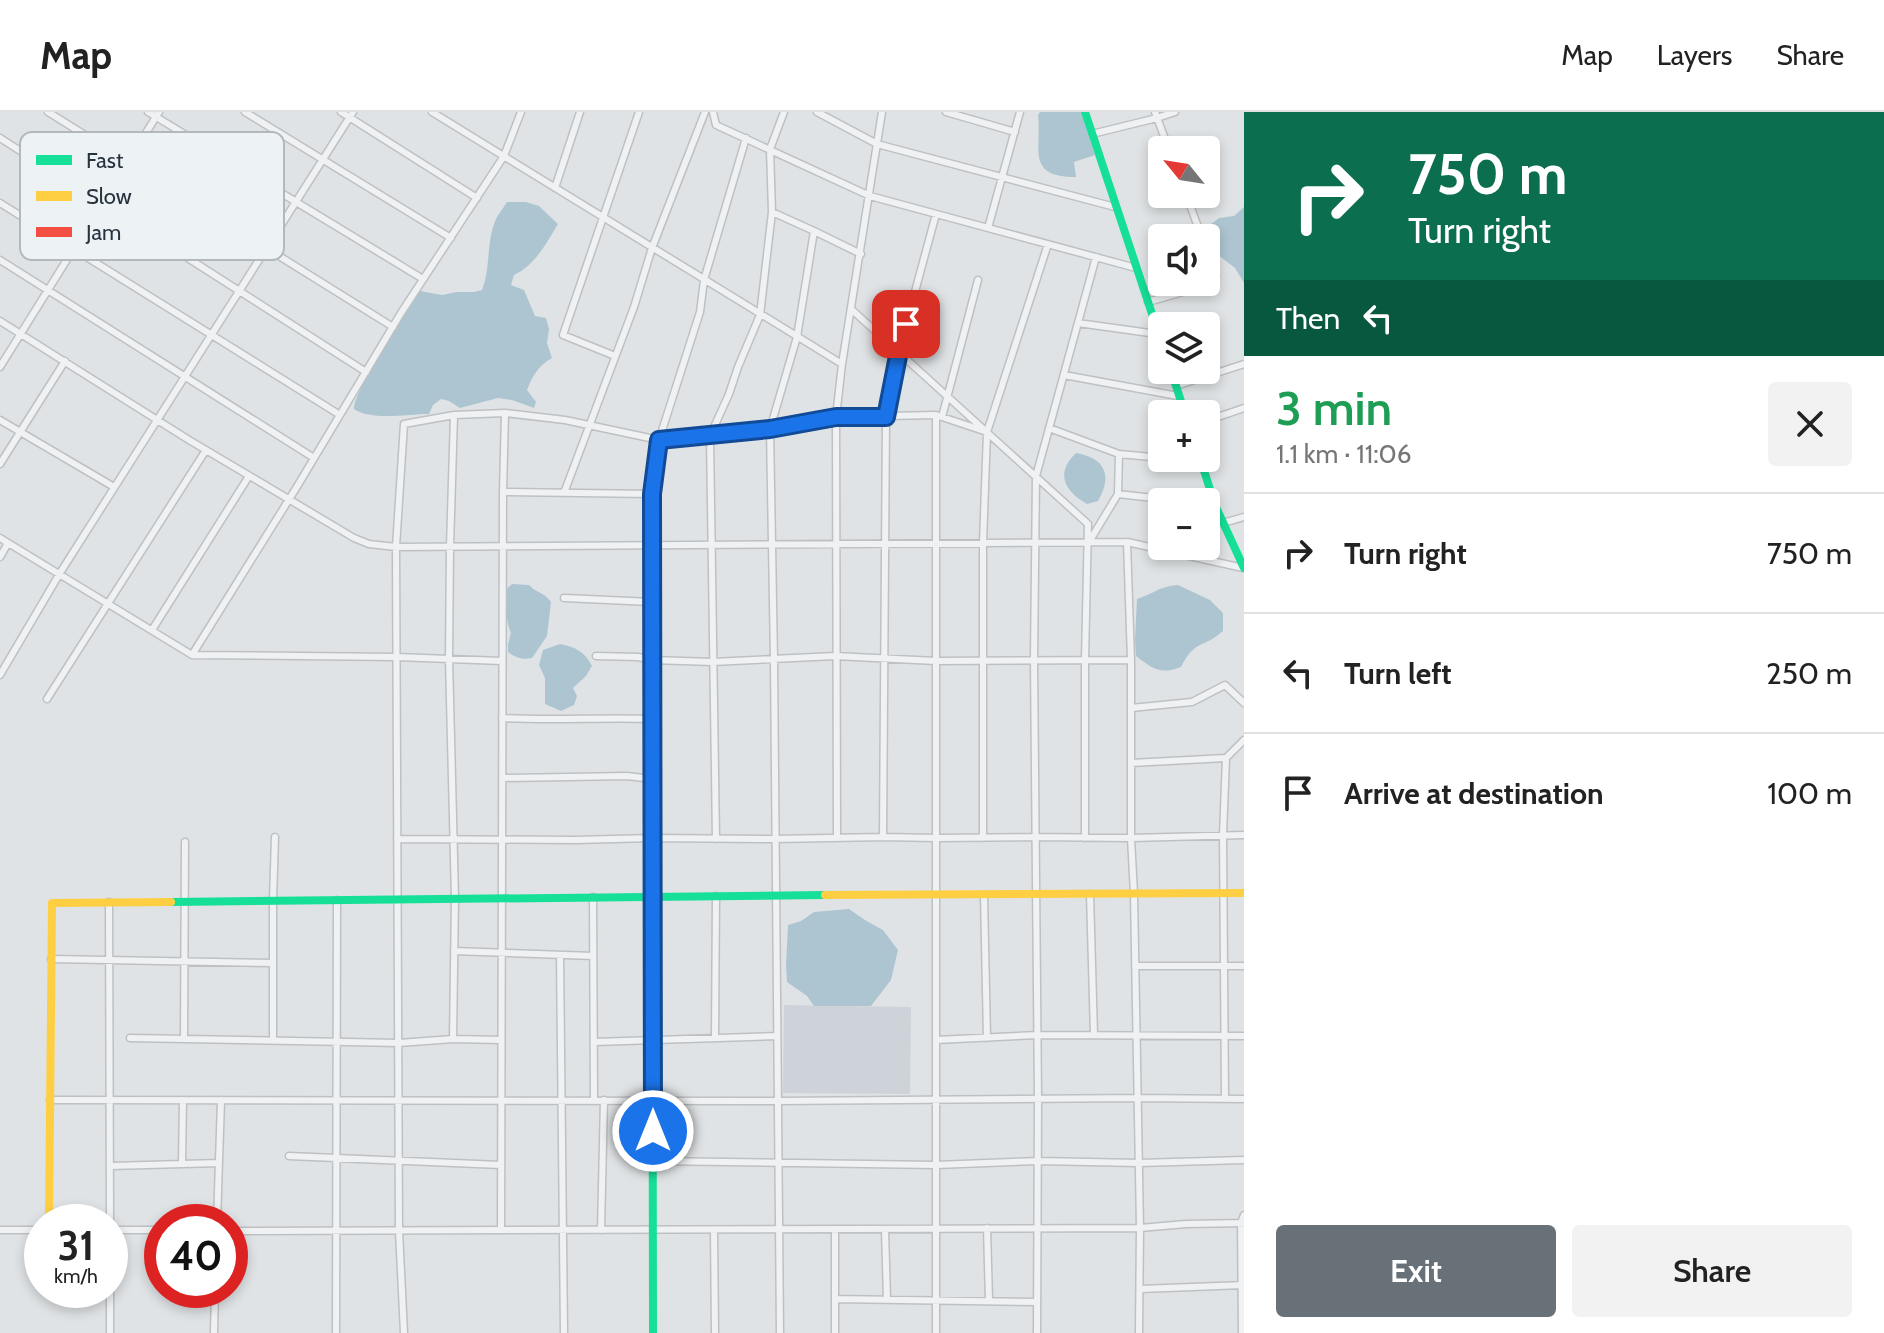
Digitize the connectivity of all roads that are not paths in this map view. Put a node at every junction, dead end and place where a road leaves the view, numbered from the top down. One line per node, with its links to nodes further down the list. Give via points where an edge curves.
1 (48, 112): 22 (street)
2 (148, 112): 18 (street)
3 (245, 112): 25 (street)
4 (341, 112): 20 (street)
5 (432, 112): 35 (street)
6 (521, 112): 35 (street)
7 (580, 112): 38 (street)
8 (639, 112): 48 (street)
9 (705, 112): 54 (street)
10 (713, 112): 31 (street, via 716,125)
11 (784, 112): 33 (street)
12 (817, 112): 32 (street)
13 (882, 112): 32 (street)
14 (946, 112): 19 (street)
15 (1020, 112): 26 (street)
16 (1085, 112): 27 (main road)
17 (1175, 112): 21 (street)
18 (157, 114): 23 (street); 24 (street)
19 (964, 114): 26 (street)
20 (351, 115): 36 (street); 41 (street)
21 (1156, 115): 27 (street); 29 (street)
22 (80, 132)
23 (146, 132)
24 (185, 132)
25 (278, 132)
26 (1015, 132): 37 (street)
27 (1092, 134): 44 (main road)
28 (284, 136): 36 (street)
29 (1164, 136)
30 (0, 138): 34 (street)
31 (746, 138): 33 (street); 65 (street)
32 (877, 144): 37 (street); 40 (street)
33 (770, 149): 40 (street); 45 (street)
34 (20, 151)
35 (504, 156): 38 (street); 41 (street)
36 (323, 159): 42 (street); 52 (street)
37 (1002, 177): 44 (street); 50 (street)
38 (555, 188): 48 (street)
39 (284, 194): 42 (street)
40 (870, 196): 46 (street); 55 (street)
41 (477, 198): 52 (street)
42 (296, 202): 49 (street); 64 (street)
43 (0, 203): 47 (street)
44 (1115, 207): 63 (main road)
45 (772, 212): 51 (street); 73 (street)
46 (936, 214): 50 (street); 81 (street)
47 (20, 216)
48 (603, 218): 54 (street); 82 (street, via 563,335)
49 (284, 220)
50 (988, 228): 53 (street)
51 (814, 231): 55 (street); 80 (street)
52 (451, 238): 64 (street)
53 (1048, 244): 56 (street); 108 (street)
54 (652, 248): 65 (street); 82 (street)
55 (861, 254): 71 (street)
56 (1096, 257): 63 (street); 75 (street)
57 (284, 259): 76 (street)
58 (0, 260): 67 (street)
59 (66, 260): 67 (street)
60 (91, 260): 79 (street)
61 (190, 260): 68 (street)
62 (258, 260): 68 (street)
63 (1136, 268): 70 (main road)
64 (423, 279): 76 (street)
65 (704, 280): 73 (street); 110 (street, via 700,312)
66 (978, 280): 91 (street)
67 (48, 290): 77 (street); 89 (street)
68 (239, 291): 79 (street); 87 (street)
69 (1169, 296): 70 (street)
70 (1148, 302): 72 (main road)
71 (851, 309): 81 (street); 84 (street)
72 (1151, 312)
73 (760, 315): 80 (street); 109 (street)
74 (0, 321): 77 (street)
75 (1078, 323): 78 (street); 88 (street)
76 (393, 327): 87 (street)
77 (21, 333): 83 (street); 86 (street)
78 (1148, 333)
79 (211, 335): 89 (street); 96 (street)
80 (797, 337): 84 (street); 106 (street)
81 (899, 351): 91 (street); 101 (street)
82 (615, 356): 104 (street)
83 (65, 361): 103 (street); 107 (street)
84 (842, 364): 100 (street)
85 (1244, 364): 90 (street)
86 (0, 367)
87 (366, 372): 96 (street)
88 (1064, 375): 92 (street); 105 (street)
89 (185, 377): 103 (street); 114 (street)
90 (1176, 386): 92 (main road)
91 (947, 395): 98 (street); 108 (street)
92 (1179, 396): 93 (main road)
93 (1180, 400)
94 (1244, 408): 99 (street)
95 (505, 413): 97 (street); 104 (street); 119 (street)
96 (340, 415): 114 (street)
97 (454, 415): 141 (street, via 404,424); 142 (street)
98 (939, 416): 101 (street); 108 (street); 133 (street)
99 (1220, 416)
100 (836, 417): 101 (street); 106 (street); 132 (street)
101 (886, 417): 137 (street)
102 (0, 420): 107 (street)
103 (157, 420): 111 (street); 118 (street)
104 (589, 426): 110 (street); 120 (street)
105 (1049, 428): 112 (street); 117 (street)
106 (770, 429): 109 (street); 136 (street)
107 (20, 432): 115 (street); 118 (street)
108 (987, 432): 117 (street); 134 (street)
109 (710, 436): 110 (street); 139 (street)
110 (659, 440): 121 (main road)
111 (206, 450): 116 (street); 148 (street)
112 (1119, 454): 113 (street); 122 (street)
113 (1148, 457)
114 (314, 458): 124 (street)
115 (0, 464)
116 (249, 476): 124 (street); 149 (street)
117 (1036, 476): 129 (street, via 1088,524); 135 (street)
118 (114, 487): 145 (street)
119 (503, 492): 120 (street); 140 (street)
120 (564, 493): 121 (street)
121 (652, 494): 138 (main road)
122 (1118, 494): 123 (street); 129 (street)
123 (1148, 497)
124 (289, 500): 141 (street, via 354,538); 150 (street)
125 (1244, 517): 127 (street)
126 (1220, 518): 127 (main road)
127 (1223, 523): 144 (main road)
128 (0, 538): 131 (street)
129 (1089, 542): 130 (street); 135 (street); 160 (street)
130 (1127, 542): 144 (street); 161 (street)
131 (8, 543): 143 (street); 145 (street)
132 (836, 543): 136 (street); 137 (street); 152 (street)
133 (936, 543): 134 (street); 137 (street); 163 (street)
134 (983, 543): 135 (street); 158 (street)
135 (1036, 543): 159 (street)
136 (771, 544): 139 (street); 157 (street)
137 (884, 544): 154 (street)
138 (653, 545): 139 (street); 140 (street); 147 (main road)
139 (713, 545): 164 (street)
140 (503, 546): 142 (street); 162 (street)
141 (396, 547): 142 (street); 153 (street)
142 (450, 547): 155 (street)
143 (0, 557)
144 (1244, 568)
145 (60, 573): 148 (street); 165 (street)
146 (564, 598): 147 (street)
147 (652, 602): 156 (main road)
148 (108, 603): 149 (street); 166 (street)
149 (152, 630): 150 (street)
150 (192, 655): 153 (street)
151 (596, 656): 156 (street)
152 (836, 656): 154 (street); 157 (street); 182 (street)
153 (397, 657): 155 (street); 187 (street)
154 (885, 658): 163 (street); 179 (street)
155 (449, 659): 162 (street); 188 (street)
156 (652, 660): 164 (street); 170 (main road)
157 (774, 660): 164 (street); 191 (street)
158 (984, 660): 159 (street); 163 (street); 184 (street)
159 (1034, 660): 160 (street); 180 (street)
160 (1085, 660): 161 (street); 185 (street)
161 (1131, 660): 168 (street)
162 (502, 661): 169 (street)
163 (936, 661): 183 (street)
164 (713, 662): 190 (street)
165 (0, 675)
166 (47, 699)
167 (1244, 703): 168 (street, via 1225,685 1192,702)
168 (1131, 708): 173 (street)
169 (502, 718): 170 (street); 174 (street)
170 (652, 719): 175 (main road)
171 (1244, 740): 172 (street)
172 (1226, 758): 173 (street); 176 (street)
173 (1131, 763): 186 (street)
174 (502, 778): 175 (street); 189 (street)
175 (652, 779): 181 (main road)
176 (1223, 835): 177 (street); 186 (street); 193 (street)
177 (1244, 835)
178 (275, 837): 207 (street)
179 (883, 837): 182 (street); 183 (street)
180 (1035, 837): 184 (street); 185 (street); 195 (street)
181 (652, 838): 189 (street); 190 (street); 201 (main road)
182 (837, 838): 191 (street)
183 (936, 838): 184 (street); 199 (street)
184 (983, 838)
185 (1085, 838): 186 (street)
186 (1131, 838): 197 (street)
187 (397, 839): 188 (street); 206 (street)
188 (453, 839): 189 (street); 204 (street)
189 (502, 839): 205 (street)
190 (716, 839): 191 (street)
191 (774, 839): 198 (street)
192 (185, 842): 210 (street)
193 (1224, 893): 194 (main road); 197 (main road); 220 (street)
194 (1244, 893)
195 (1036, 894): 196 (main road); 200 (main road); 222 (street)
196 (1090, 894): 197 (main road); 223 (street)
197 (1134, 894): 219 (street)
198 (775, 895): 199 (main road); 202 (main road); 225 (street)
199 (936, 895): 200 (main road); 236 (street)
200 (984, 895): 231 (street)
201 (653, 896): 202 (main road); 203 (main road); 235 (main road)
202 (716, 896): 230 (street)
203 (593, 897): 205 (main road); 214 (street)
204 (455, 898): 205 (main road); 206 (main road); 211 (street)
205 (502, 898): 212 (street)
206 (398, 899): 208 (main road); 239 (street)
207 (273, 900): 208 (main road); 210 (main road); 218 (street)
208 (337, 900): 237 (street)
209 (109, 902): 210 (main road); 215 (main road, via 52,903); 216 (street)
210 (185, 902): 217 (street)
211 (454, 951): 212 (street); 232 (street)
212 (502, 953): 213 (street); 234 (street)
213 (560, 955): 214 (street); 251 (street)
214 (593, 956): 238 (street)
215 (51, 959): 216 (street); 244 (main road)
216 (109, 960): 217 (street); 245 (street)
217 (184, 961): 218 (street); 229 (street)
218 (273, 963): 233 (street)
219 (1135, 966): 220 (street); 224 (street)
220 (1225, 966): 221 (street); 226 (street)
221 (1244, 966)
222 (1037, 1035): 223 (street); 231 (street); 241 (street)
223 (1094, 1035): 224 (street)
224 (1137, 1035): 226 (street); 240 (street)
225 (777, 1036): 230 (street); 256 (street)
226 (1226, 1036): 227 (street); 242 (street)
227 (1244, 1036)
228 (130, 1038): 229 (street)
229 (184, 1038): 233 (street)
230 (715, 1038): 235 (street)
231 (987, 1038): 236 (street)
232 (453, 1039): 234 (street); 239 (street)
233 (273, 1040): 237 (street)
234 (501, 1040): 250 (street)
235 (653, 1040): 238 (street); 255 (main road)
236 (936, 1040): 254 (street)
237 (337, 1041): 239 (street); 248 (street)
238 (594, 1042): 252 (street)
239 (399, 1043): 249 (street)
240 (1138, 1098): 241 (street); 242 (street); 266 (street)
241 (1038, 1099): 254 (street); 262 (street)
242 (1225, 1099): 243 (street)
243 (1244, 1099)
244 (50, 1100): 245 (street); 270 (main road)
245 (110, 1100): 246 (street); 269 (street)
246 (183, 1100): 247 (street); 264 (street)
247 (221, 1100): 248 (street); 265 (street)
248 (337, 1100): 249 (street); 258 (street)
249 (399, 1100): 250 (street); 259 (street)
250 (501, 1100): 251 (street); 267 (street)
251 (562, 1100): 252 (street); 285 (street)
252 (594, 1100): 253 (street)
253 (604, 1100): 255 (street); 286 (street)
254 (936, 1100): 256 (street); 268 (street)
255 (653, 1101): 256 (street); 261 (main road)
256 (778, 1101): 263 (street)
257 (289, 1156): 258 (street)
258 (337, 1158): 259 (street); 290 (street)
259 (398, 1160): 267 (street); 291 (street)
260 (1244, 1160): 266 (street)
261 (653, 1161): 263 (street); 287 (main road)
262 (1038, 1161): 266 (street); 268 (street); 276 (street)
263 (778, 1162): 268 (street); 278 (street)
264 (182, 1163): 265 (street); 269 (street)
265 (219, 1163): 272 (street)
266 (1139, 1163): 277 (street)
267 (501, 1165): 284 (street)
268 (936, 1165): 281 (street)
269 (110, 1166): 271 (street)
270 (49, 1204)
271 (110, 1204)
272 (218, 1204)
273 (1244, 1215): 274 (street)
274 (1243, 1223): 277 (street); 292 (street)
275 (987, 1228): 276 (street); 281 (street); 297 (street)
276 (1038, 1228): 277 (street); 298 (street)
277 (1140, 1228): 293 (street)
278 (779, 1229): 279 (street); 288 (street); 308 (street)
279 (835, 1229): 280 (street); 294 (street)
280 (885, 1229): 281 (street); 295 (street)
281 (936, 1229): 296 (street)
282 (0, 1230): 283 (street)
283 (24, 1230)
284 (501, 1230): 285 (street); 291 (street)
285 (563, 1230): 286 (street); 305 (street)
286 (601, 1230): 287 (street)
287 (653, 1230): 288 (street); 306 (main road)
288 (714, 1230): 307 (street)
289 (248, 1231): 290 (street)
290 (336, 1231): 291 (street); 303 (street)
291 (399, 1231): 304 (street)
292 (1242, 1285): 293 (street); 313 (street)
293 (1140, 1289): 312 (street)
294 (835, 1299): 295 (street); 309 (street)
295 (887, 1300): 296 (street)
296 (936, 1301): 297 (street); 310 (street)
297 (989, 1301): 298 (street)
298 (1037, 1302): 311 (street)
299 (110, 1308): 301 (street)
300 (215, 1308): 302 (street)
301 (110, 1333)
302 (214, 1333)
303 (336, 1333)
304 (404, 1333)
305 (564, 1333)
306 (653, 1333)
307 (715, 1333)
308 (780, 1333)
309 (835, 1333)
310 (936, 1333)
311 (1037, 1333)
312 (1139, 1333)
313 (1242, 1333)

